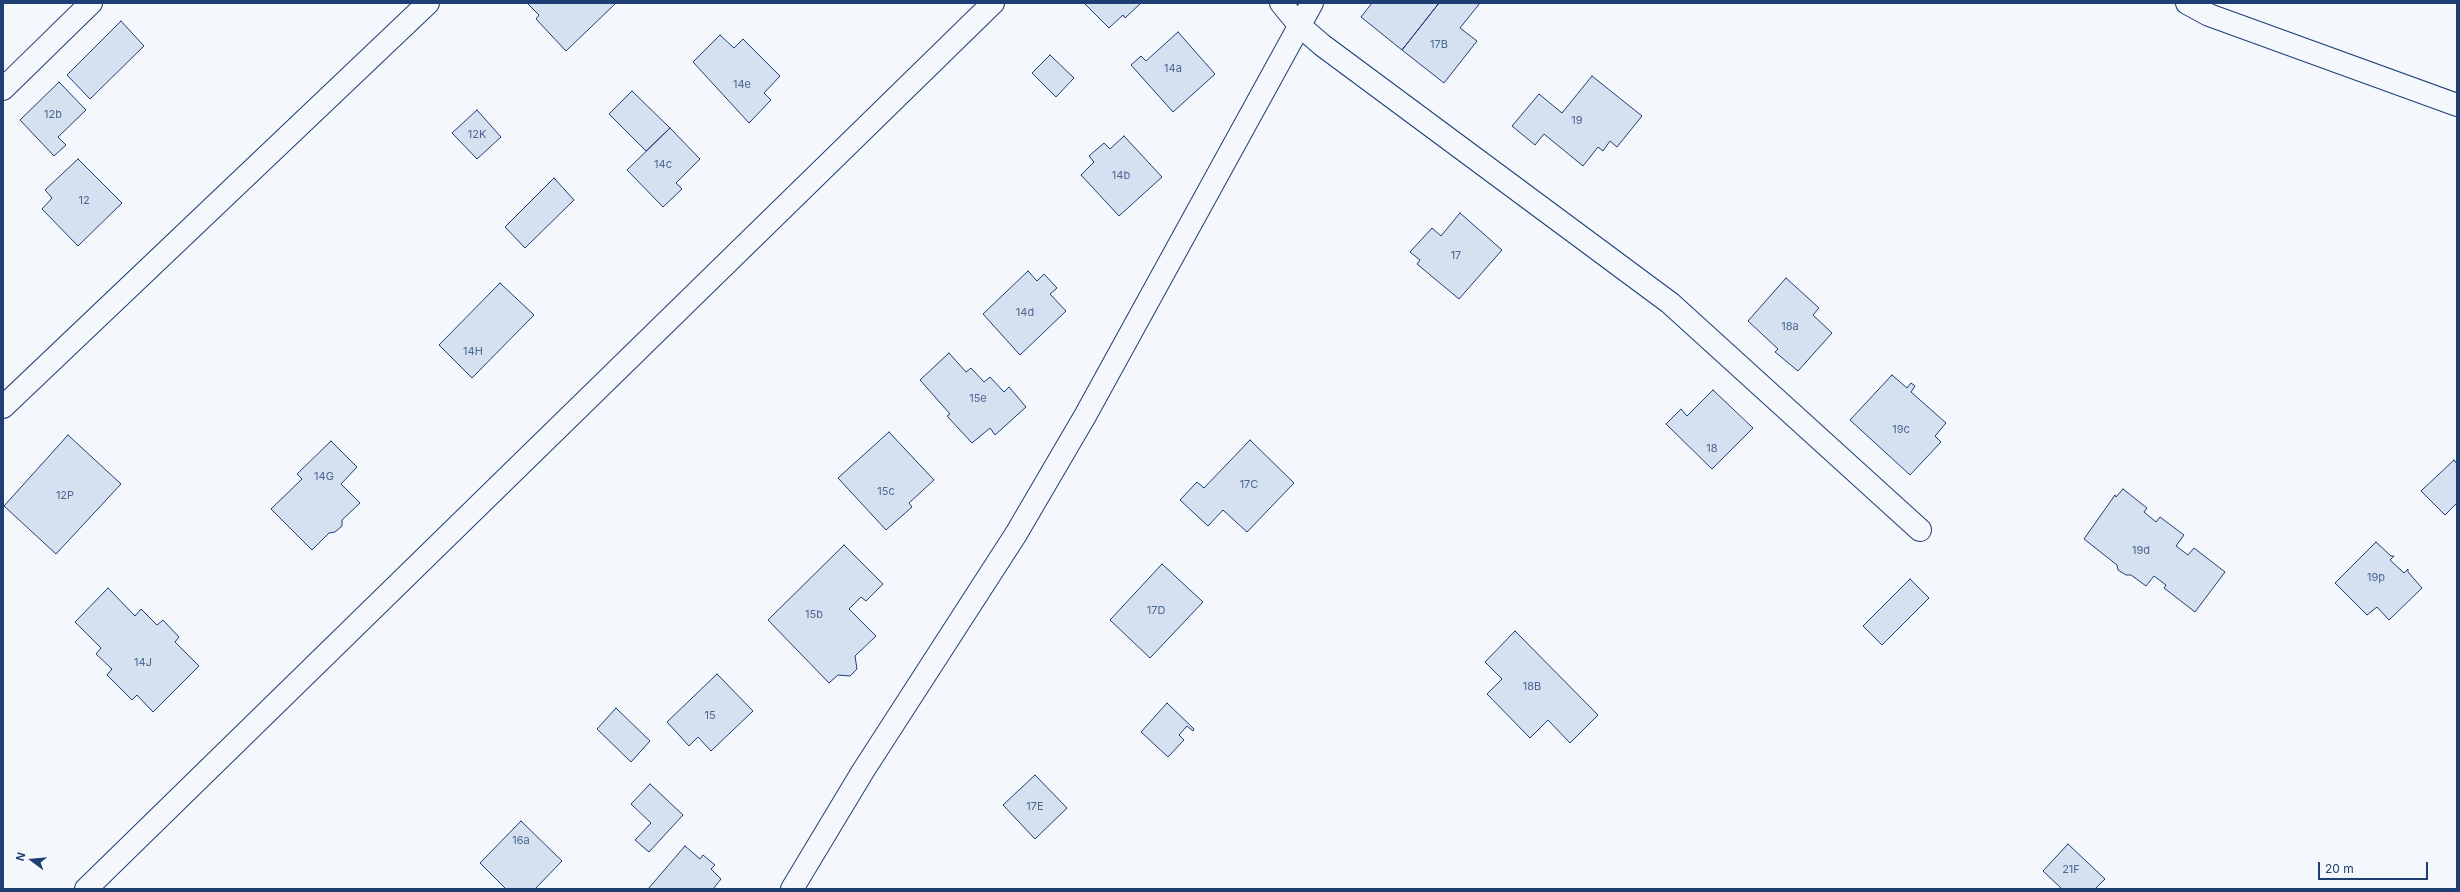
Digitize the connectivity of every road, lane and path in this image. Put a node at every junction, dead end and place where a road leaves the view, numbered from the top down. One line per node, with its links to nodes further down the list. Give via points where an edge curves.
1 (91, 3): 8 (street)
2 (428, 3): 10 (street)
3 (993, 3): 12 (street)
4 (1281, 3): 7 (street)
5 (1312, 3): 7 (street)
6 (2187, 3): 9 (street, via 2209,15)
7 (1299, 25): 11 (street, via 1670,303); 13 (street, via 1085,416 1016,534 863,771)
8 (3, 88)
9 (2457, 105)
10 (3, 407)
11 (1920, 530)
12 (86, 889)
13 (792, 889)

